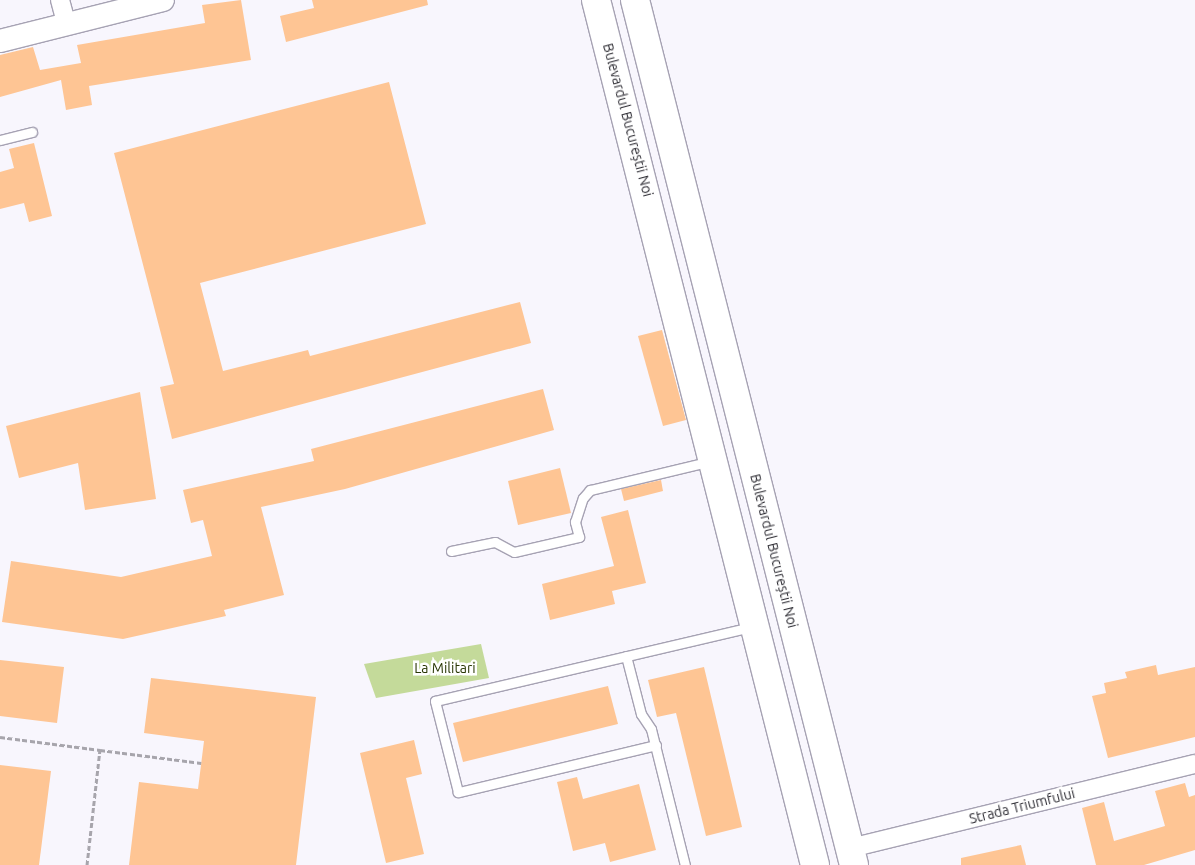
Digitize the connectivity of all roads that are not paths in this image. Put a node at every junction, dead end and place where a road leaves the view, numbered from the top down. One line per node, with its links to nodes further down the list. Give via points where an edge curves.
1 (60, 0): 5 (street)
2 (163, 0): 5 (street)
3 (596, 0): 10 (main road, Bulevardul Bucureștii Noi)
4 (635, 0): 9 (main road, Bulevardul Bucureștii Noi)
5 (66, 23): 6 (street)
6 (0, 41)
7 (32, 132): 8 (lane)
8 (0, 140)
9 (695, 237): 10 (main road); 17 (main road, Bulevardul Bucureștii Noi)
10 (660, 241): 11 (main road, Bulevardul Bucureștii Noi)
11 (715, 460): 12 (lane, via 590,490 583,498 575,522 579,537 514,552 495,542); 13 (main road, Bulevardul Bucureștii Noi)
12 (451, 551)
13 (756, 626): 14 (lane); 19 (main road, Bulevardul Bucureștii Noi)
14 (626, 656): 15 (lane, via 641,714 652,729); 15 (lane, via 435,701 458,792)
15 (656, 745): 18 (lane)
16 (1195, 764): 17 (street, Strada Triumfului)
17 (852, 857)
18 (685, 865)
19 (815, 865)

